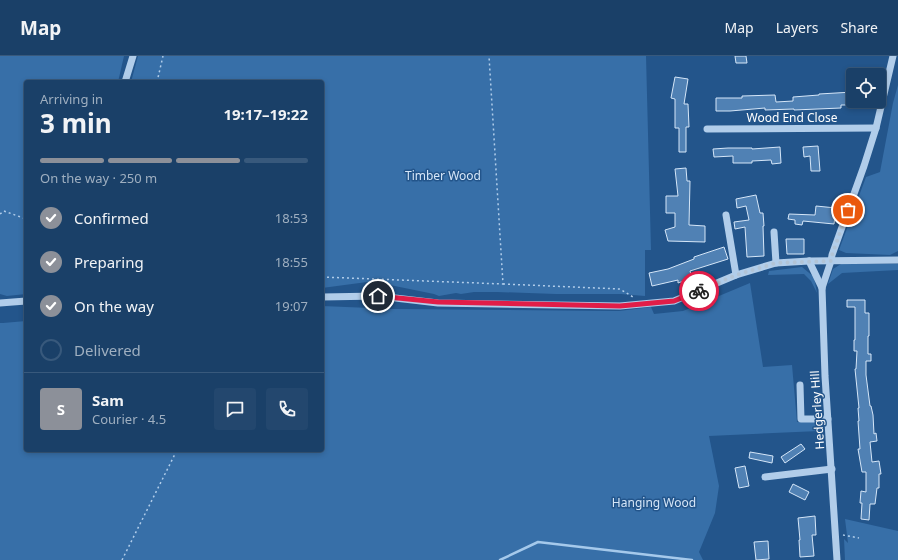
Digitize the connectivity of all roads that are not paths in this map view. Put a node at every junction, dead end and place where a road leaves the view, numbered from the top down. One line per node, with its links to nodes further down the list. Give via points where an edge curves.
1 (133, 56): 3 (street)
2 (893, 56): 5 (street, Hedgerley Hill)
3 (126, 80)
4 (707, 128): 5 (street, Wood End Close)
5 (876, 128): 10 (street, Hedgerley Hill)
6 (726, 215): 12 (street)
7 (774, 232): 11 (street)
8 (898, 260): 10 (street)
9 (809, 261): 10 (street); 11 (street); 13 (street)
10 (831, 261): 13 (street, Hedgerley Hill)
11 (776, 263): 12 (street)
12 (736, 275): 14 (street, via 674,301 620,306 455,303 378,296)
13 (822, 288): 18 (street, Hedgerley Hill)
14 (324, 298)
15 (24, 301): 16 (street)
16 (0, 303)
17 (800, 385): 18 (street, via 801,419)
18 (828, 419): 19 (street, Hedgerley Hill)
19 (832, 469): 20 (street); 21 (street, Hedgerley Hill)
20 (765, 477)
21 (837, 560)

